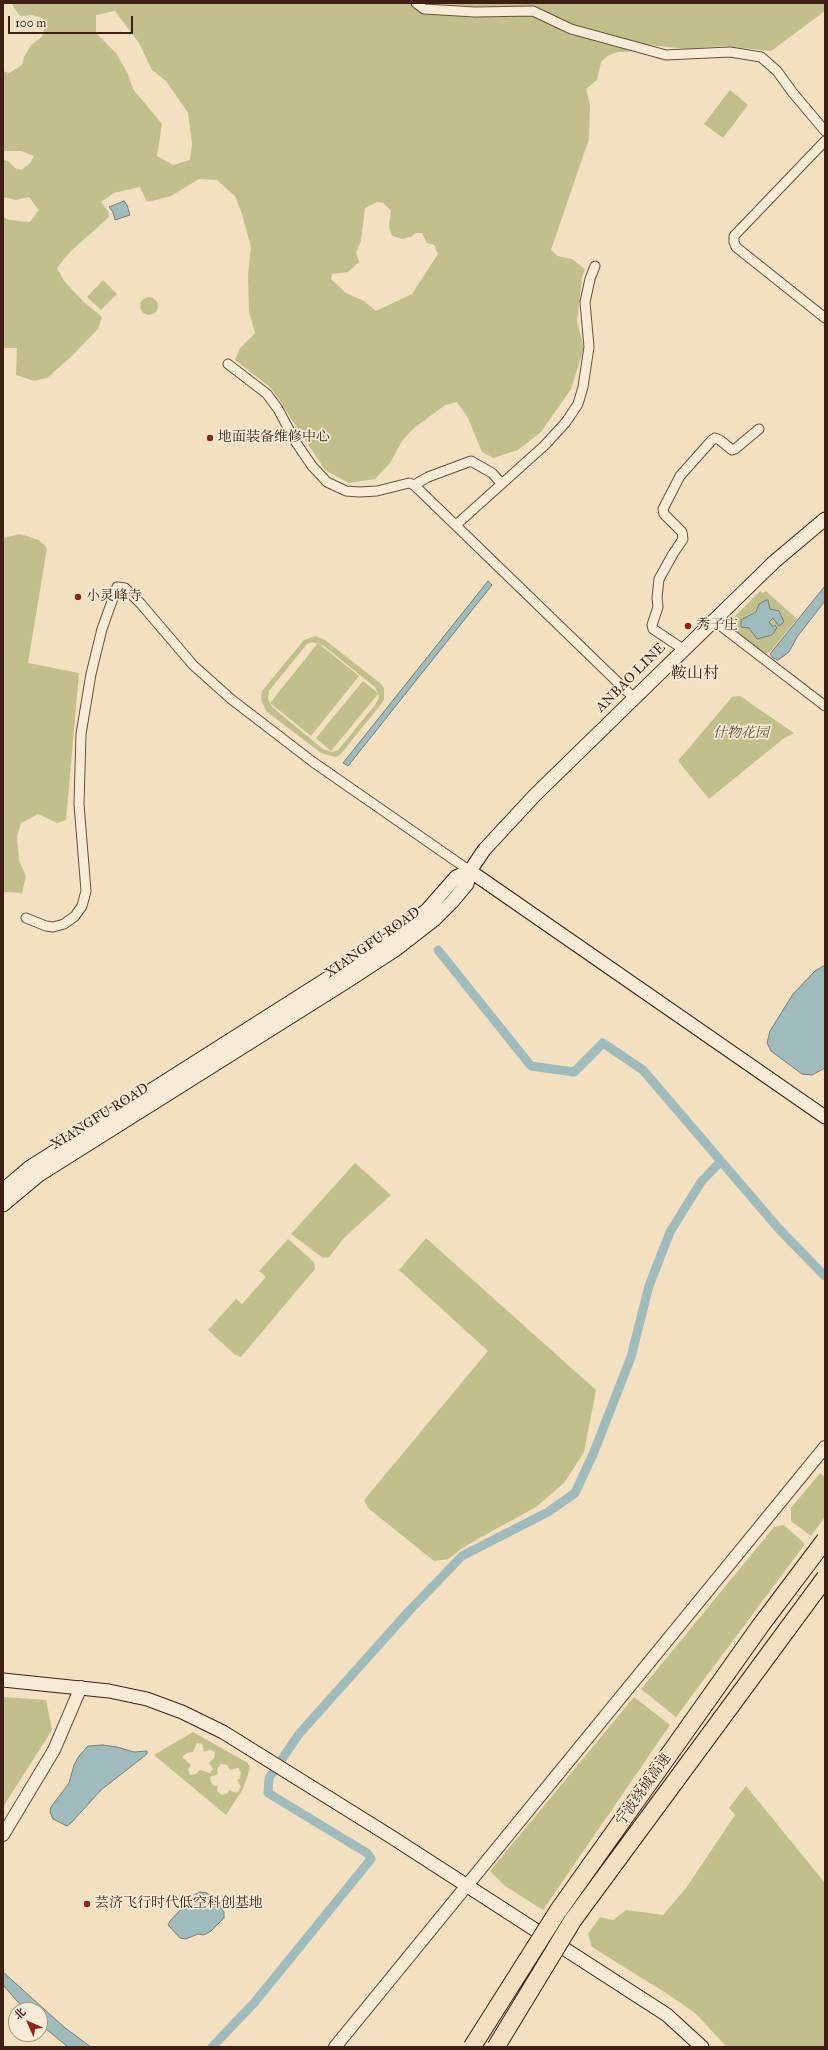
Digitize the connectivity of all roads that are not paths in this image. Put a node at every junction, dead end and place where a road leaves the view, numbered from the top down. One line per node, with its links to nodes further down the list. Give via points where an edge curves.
1 (416, 3): 2 (street, via 424,9 475,12 534,11 571,29 666,55 730,52 761,57 777,71)
2 (825, 131)
3 (825, 142): 5 (street, via 734,236 736,247)
4 (595, 266): 8 (street, via 585,302 589,347 584,387 578,404 566,422 544,445)
5 (825, 318)
6 (228, 364): 9 (street, via 267,394 312,466 336,488 360,492 377,491 409,483)
7 (759, 429): 13 (street, via 732,450 720,440 712,440 680,476 663,509 664,514 682,532 683,539 659,579 656,598 658,607 652,626)
8 (501, 483): 9 (street, via 492,473 471,460); 11 (street)
9 (414, 485): 11 (street)
10 (825, 518): 12 (main road, ANBAO LINE)
11 (456, 525): 14 (street)
12 (713, 620): 13 (main road, ANBAO LINE); 15 (street)
13 (683, 649): 14 (main road, ANBAO LINE)
14 (634, 698): 16 (main road, ANBAO LINE, via 535,795 484,850)
15 (825, 706)
16 (470, 871): 17 (street, via 313,762 231,699 193,665 125,588 117,587 102,629 81,734 79,804 86,891 82,906 75,916 64,924 53,927); 18 (main road); 19 (main road, XIANGFU ROAD, via 456,877 427,910 388,940 36,1164); 20 (main road, XIANGFU ROAD, via 467,884 452,902 402,945 300,1012 89,1142 39,1175)
17 (26, 918)
18 (823, 1113)
19 (3, 1190)
20 (3, 1205)
21 (825, 1447): 27 (street)
22 (825, 1540): 29 (highway, 宁波绕城高速, bridge, via 761,1625 558,1911)
23 (825, 1578): 30 (highway, 宁波绕城高速, bridge, via 573,1920)
24 (3, 1680): 25 (main road)
25 (81, 1687): 26 (street, via 54,1750); 27 (main road, via 148,1699 223,1732)
26 (3, 1836)
27 (466, 1886): 28 (street); 31 (main road, via 667,2014)
28 (335, 2047)
29 (472, 2047)
30 (496, 2047)
31 (702, 2047)

